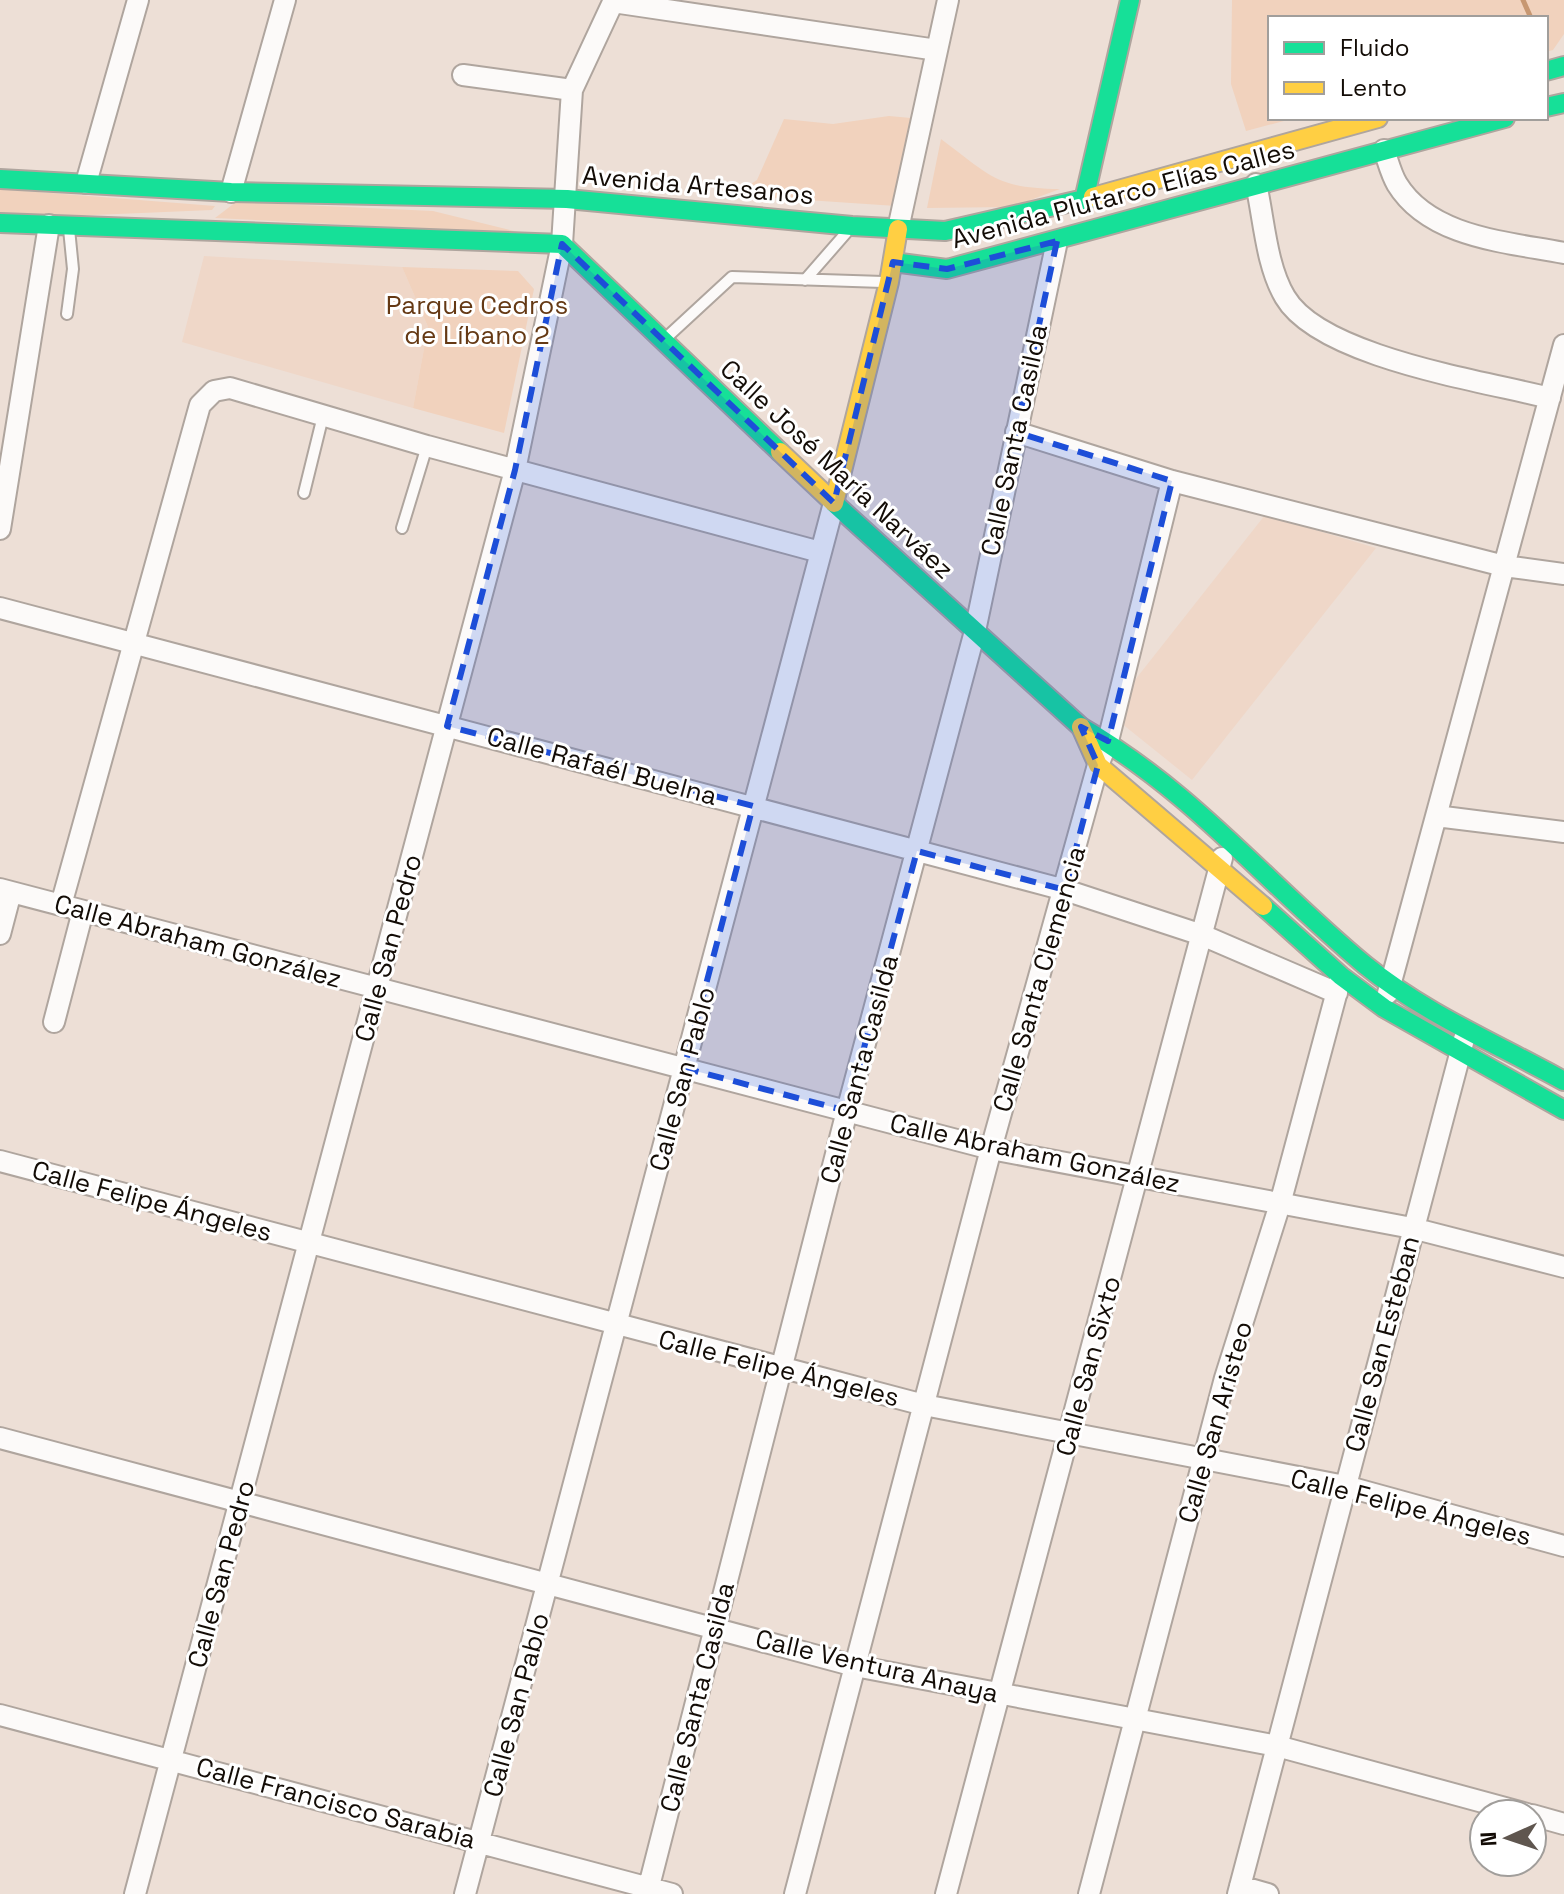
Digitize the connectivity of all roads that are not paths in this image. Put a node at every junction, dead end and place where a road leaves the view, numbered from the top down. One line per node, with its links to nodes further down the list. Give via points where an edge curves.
1 (138, 0): 13 (street)
2 (285, 0): 15 (street)
3 (948, 0): 6 (street)
4 (1130, 0): 17 (main road)
5 (614, 1): 6 (street); 8 (street, Calle San Pedro)
6 (937, 50): 21 (street)
7 (463, 75): 8 (street)
8 (572, 90): 16 (street, Calle San Pedro)
9 (1371, 120): 17 (main road, Avenida Artesanos)
10 (1497, 120): 11 (main road, Avenida Plutarco Elías Calles)
11 (1384, 150): 14 (main road, Avenida Plutarco Elías Calles); 24 (street, via 1396,183 1430,218 1475,235)
12 (0, 179): 13 (main road, Avenida Artesanos)
13 (86, 183): 15 (main road, Avenida Artesanos)
14 (1256, 184): 22 (main road, Avenida Plutarco Elías Calles); 31 (street, via 1285,297 1320,331 1383,357)
15 (231, 192): 16 (main road, Avenida Artesanos); 19 (main road, via 211,214 116,213)
16 (567, 199): 20 (main road, Avenida Artesanos); 23 (street, Calle San Pedro)
17 (1084, 200): 21 (main road, Avenida Artesanos, via 960,229)
18 (0, 223): 19 (main road)
19 (64, 225): 23 (main road); 28 (lane, via 73,269); 40 (street)
20 (852, 226): 21 (main road, Avenida Artesanos); 26 (lane)
21 (898, 229): 25 (main road, Calle San Pablo)
22 (1057, 241): 25 (main road, Avenida Plutarco Elías Calles, via 947,269); 33 (street, Calle Santa Casilda)
23 (562, 244): 29 (main road, Calle José María Narváez); 35 (street, Calle San Pedro)
24 (1564, 253)
25 (893, 262): 27 (main road, Calle San Pablo)
26 (805, 280): 27 (lane); 29 (lane, via 732,277)
27 (889, 282): 38 (main road, Calle San Pablo)
28 (67, 314)
29 (662, 342): 38 (main road, Calle José María Narváez)
30 (1564, 345): 31 (street)
31 (1550, 398): 42 (street)
32 (323, 416): 34 (street); 37 (lane); 46 (street, via 230,388 214,391 200,405)
33 (1016, 432): 36 (street); 45 (street, Calle Santa Casilda)
34 (427, 446): 35 (street); 39 (lane)
35 (515, 470): 41 (street); 47 (street, Calle San Pedro)
36 (1172, 481): 42 (street); 49 (street, Calle Santa Clemencia)
37 (304, 493)
38 (834, 503): 41 (street, Calle San Pablo); 45 (main road, Calle José María Narváez)
39 (402, 528)
40 (0, 529)
41 (820, 552): 51 (street, Calle San Pablo)
42 (1504, 566): 43 (street); 52 (street)
43 (1564, 574)
44 (0, 608): 46 (street, Calle Rafaél Buelna)
45 (975, 631): 48 (main road, Calle José María Narváez); 55 (street, Calle Santa Casilda)
46 (133, 643): 47 (street, Calle Rafaél Buelna); 59 (street)
47 (447, 726): 51 (street, Calle Rafaél Buelna); 66 (street, Calle San Pedro)
48 (1081, 727): 49 (main road, Calle José María Narváez); 50 (main road, Calle José María Narváez)
49 (1108, 741): 50 (street, Calle Santa Clemencia); 54 (main road, Calle José María Narváez)
50 (1098, 765): 56 (main road, Calle José María Narváez); 58 (street, Calle Santa Clemencia)
51 (753, 806): 55 (street, Calle Rafaél Buelna); 71 (street, Calle San Pablo)
52 (1436, 816): 53 (street); 65 (street)
53 (1564, 832)
54 (1228, 837): 56 (street, Calle San Sixto); 63 (main road, Calle José María Narváez)
55 (917, 851): 58 (street, Calle Rafaél Buelna); 74 (street, Calle Santa Casilda)
56 (1220, 866): 62 (street, Calle San Sixto); 64 (main road, Calle José María Narváez)
57 (6, 890): 59 (street, Calle Abraham González); 61 (street)
58 (1065, 890): 62 (street, Calle Rafaél Buelna); 75 (street, Calle Santa Clemencia)
59 (61, 905): 60 (street, Calle Abraham González)
60 (83, 911): 66 (street, Calle Abraham González); 68 (street)
61 (0, 934)
62 (1202, 935): 64 (street, Calle Rafaél Buelna); 77 (street, Calle San Sixto)
63 (1364, 964): 64 (street); 65 (main road, Calle José María Narváez)
64 (1339, 984): 67 (main road, Calle José María Narváez); 78 (street, Calle San Aristeo)
65 (1390, 984): 67 (street); 69 (main road, Calle José María Narváez)
66 (377, 988): 71 (street, Calle Abraham González); 80 (street, Calle San Pedro)
67 (1384, 1008): 70 (main road, Calle José María Narváez)
68 (54, 1022)
69 (1468, 1028): 70 (street, Calle San Esteban); 72 (main road, Calle José María Narváez)
70 (1458, 1053): 73 (main road, Calle José María Narváez); 79 (street, Calle San Esteban)
71 (684, 1068): 74 (street, Calle Abraham González); 82 (street, Calle San Pablo)
72 (1564, 1081)
73 (1564, 1110)
74 (847, 1111): 75 (street, Calle Abraham González); 83 (street, Calle Santa Casilda)
75 (991, 1149): 77 (street, Calle Abraham González); 84 (street, Calle Santa Clemencia)
76 (0, 1161): 80 (street, Calle Felipe Ángeles)
77 (1138, 1177): 78 (street, Calle Abraham González); 85 (street, Calle San Sixto)
78 (1280, 1204): 79 (street, Calle Abraham González); 87 (street, Calle San Aristeo)
79 (1412, 1228): 81 (street, Calle Abraham González); 88 (street, Calle San Esteban)
80 (309, 1243): 82 (street, Calle Felipe Ángeles); 89 (street, Calle San Pedro)
81 (1564, 1267)
82 (617, 1326): 83 (street, Calle Felipe Ángeles); 91 (street, Calle San Pablo)
83 (781, 1367): 84 (street, Calle Felipe Ángeles); 92 (street, Calle Santa Casilda)
84 (924, 1405): 85 (street, Calle Felipe Ángeles); 93 (street, Calle Santa Clemencia)
85 (1070, 1433): 87 (street, Calle Felipe Ángeles); 94 (street, Calle San Sixto)
86 (0, 1438): 89 (street, Calle Ventura Anaya)
87 (1203, 1459): 88 (street, Calle Felipe Ángeles); 96 (street, Calle San Aristeo)
88 (1345, 1486): 90 (street, Calle Felipe Ángeles); 97 (street, Calle San Esteban)
89 (241, 1500): 91 (street, Calle Ventura Anaya); 98 (street, Calle San Pedro)
90 (1564, 1546)
91 (548, 1583): 92 (street, Calle Ventura Anaya); 100 (street, Calle San Pablo)
92 (714, 1628): 93 (street, Calle Ventura Anaya); 102 (street, Calle Santa Casilda)
93 (855, 1666): 94 (street, Calle Ventura Anaya); 106 (street, Calle Santa Clemencia)
94 (1000, 1693): 96 (street, Calle Ventura Anaya); 107 (street, Calle San Sixto)
95 (0, 1715): 98 (street, Calle Francisco Sarabia)
96 (1135, 1719): 97 (street, Calle Ventura Anaya); 108 (street, Calle San Aristeo)
97 (1277, 1746): 99 (street, Calle Ventura Anaya); 101 (street, Calle San Esteban)
98 (172, 1759): 100 (street, Calle Francisco Sarabia); 103 (street, Calle San Pedro)
99 (1468, 1798)
100 (479, 1842): 102 (street, Calle Francisco Sarabia); 104 (street, Calle San Pablo)
101 (1239, 1890): 109 (street)
102 (647, 1891): 105 (street, Calle Francisco Sarabia)
103 (135, 1894)
104 (465, 1894)
105 (672, 1894)
106 (795, 1894)
107 (946, 1894)
108 (1089, 1894)
109 (1268, 1894)

